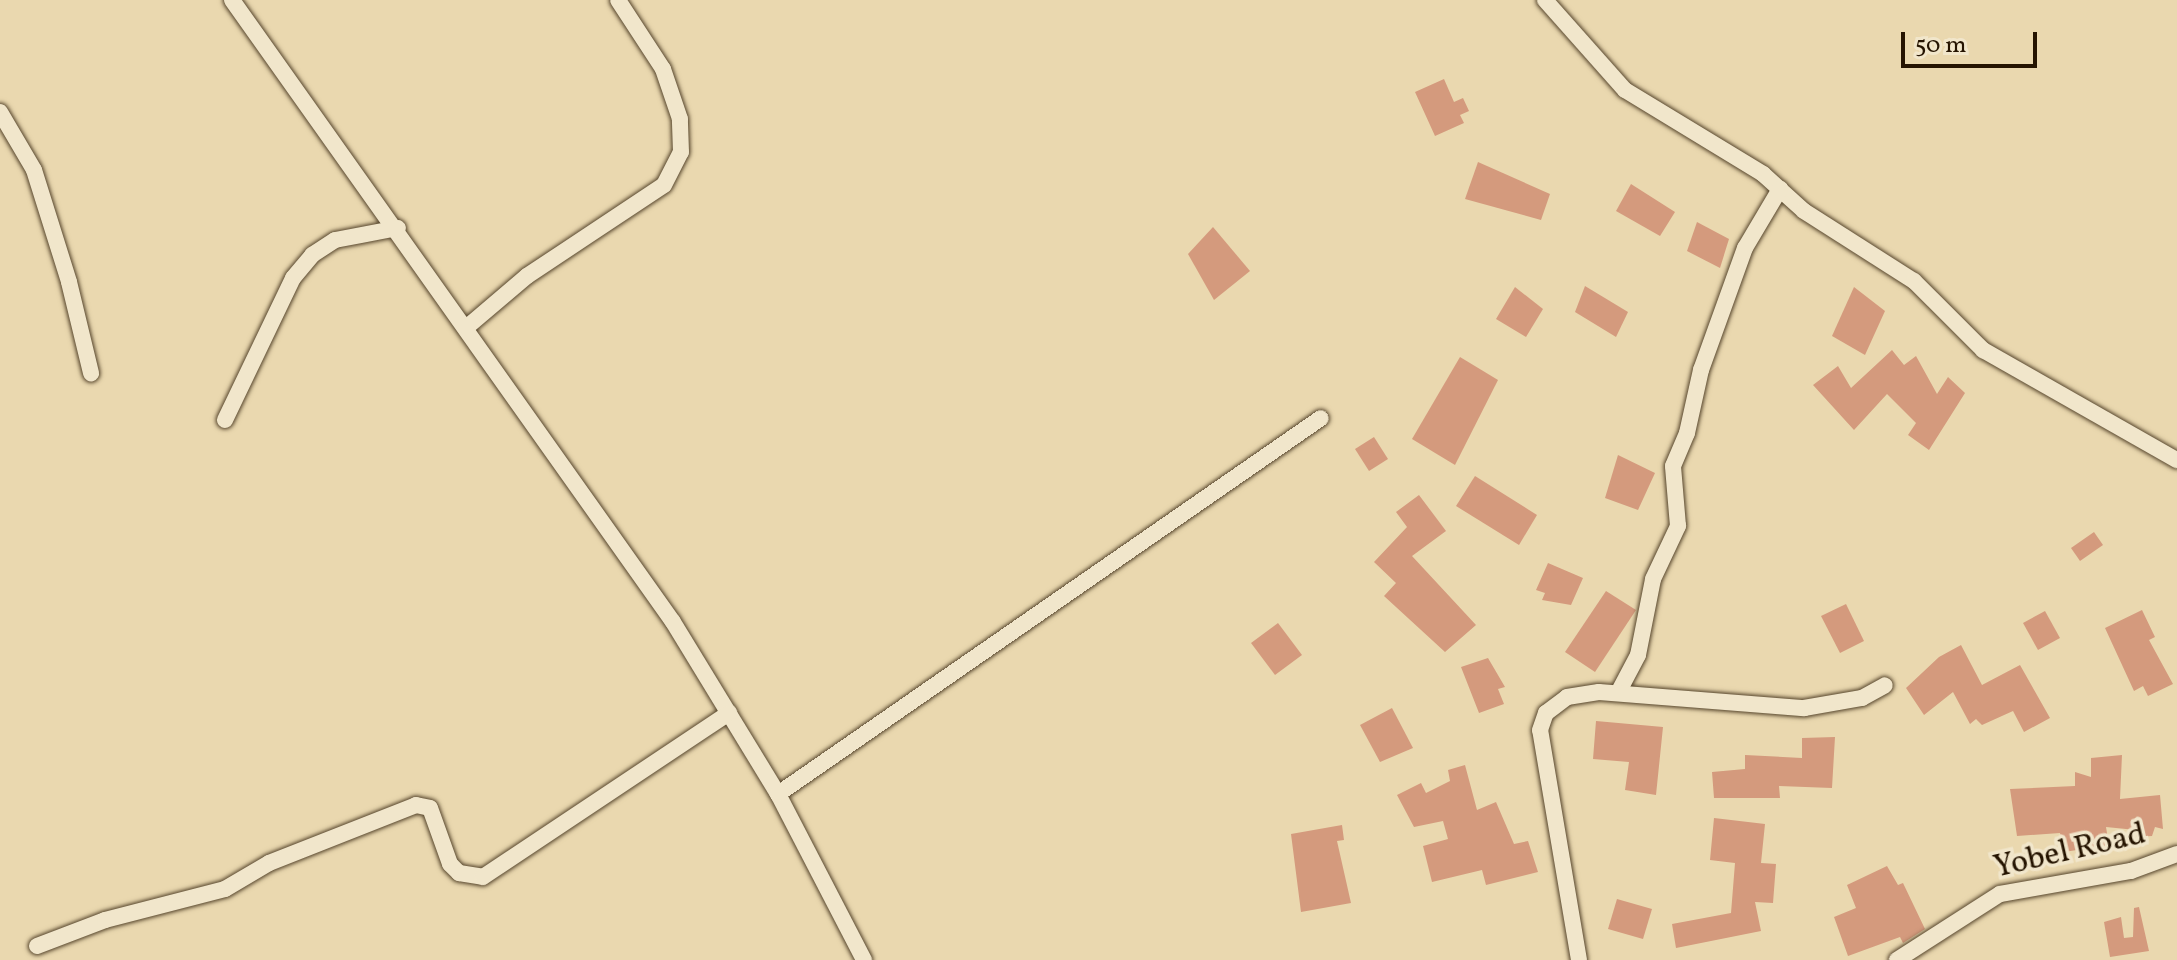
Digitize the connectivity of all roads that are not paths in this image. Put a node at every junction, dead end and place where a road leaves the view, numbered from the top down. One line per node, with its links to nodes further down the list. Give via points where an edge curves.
1 (232, 0): 6 (street)
2 (618, 0): 7 (street, via 663,69 680,119 681,152 664,185 527,276)
3 (1545, 0): 5 (street, via 1625,90 1708,138)
4 (0, 112): 8 (street, via 34,170)
5 (1780, 189): 11 (street, via 1817,221 1914,281 1983,350); 13 (street, via 1745,248 1701,370 1687,433 1673,466 1678,526 1653,579 1638,655)
6 (398, 228): 7 (street); 10 (street, via 335,240 312,255 293,278)
7 (467, 327): 14 (street, via 673,622)
8 (91, 373)
9 (1321, 418): 15 (street)
10 (225, 420)
11 (2177, 460)
12 (1885, 685): 13 (street, via 1862,698 1804,708)
13 (1618, 693): 19 (street, via 1567,697 1546,713 1540,730)
14 (729, 713): 15 (street); 17 (street, via 483,877 467,878 450,864 430,808 416,805 269,863 225,889 105,920)
15 (778, 794): 18 (street)
16 (2177, 854): 20 (street, Yobel Road, via 2131,871 2000,894)
17 (37, 946)
18 (864, 960)
19 (1579, 960)
20 (1897, 960)

